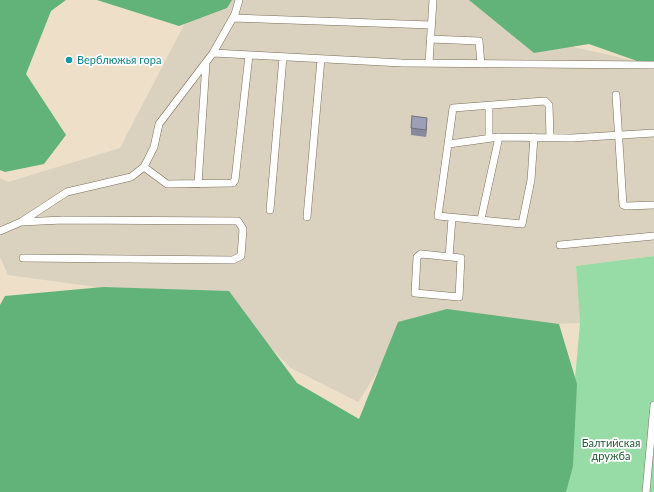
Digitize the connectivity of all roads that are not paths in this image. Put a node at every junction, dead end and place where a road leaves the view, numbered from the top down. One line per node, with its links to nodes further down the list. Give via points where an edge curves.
1 (239, 0): 3 (lane)
2 (433, 0): 4 (lane)
3 (233, 18): 4 (lane); 6 (lane)
4 (431, 25): 5 (lane)
5 (430, 39): 11 (lane); 12 (lane, via 479,41)
6 (213, 53): 7 (lane); 10 (lane)
7 (250, 55): 8 (lane); 24 (lane, via 235,180 230,184)
8 (284, 57): 9 (lane); 26 (lane)
9 (321, 59): 11 (lane); 27 (lane)
10 (206, 62): 23 (lane, via 161,120 154,147); 24 (lane)
11 (429, 63): 12 (lane)
12 (481, 64): 13 (lane)
13 (654, 65)
14 (616, 96): 17 (lane)
15 (489, 106): 20 (lane, via 548,102); 21 (lane); 22 (lane, via 453,108)
16 (654, 132): 17 (lane)
17 (618, 135): 20 (lane); 25 (lane, via 623,205)
18 (499, 137): 19 (lane); 21 (lane); 29 (lane)
19 (534, 137): 20 (lane); 29 (lane, via 531,180 523,222 518,224)
20 (550, 137)
21 (490, 138): 22 (lane)
22 (449, 144): 28 (lane, via 438,213 440,217)
23 (144, 167): 24 (lane, via 167,184); 30 (lane, via 131,176 63,194)
24 (198, 184)
25 (654, 204)
26 (270, 210)
27 (307, 217)
28 (452, 218): 29 (lane); 34 (lane)
29 (481, 219)
30 (21, 222): 31 (lane); 35 (lane, via 238,221 243,229 241,256 233,260)
31 (0, 231)
32 (654, 236): 33 (lane)
33 (560, 245)
34 (449, 257): 34 (lane, via 418,255 414,292 416,294 460,296 461,258)
35 (24, 258)
36 (654, 405): 37 (lane)
37 (646, 492)

